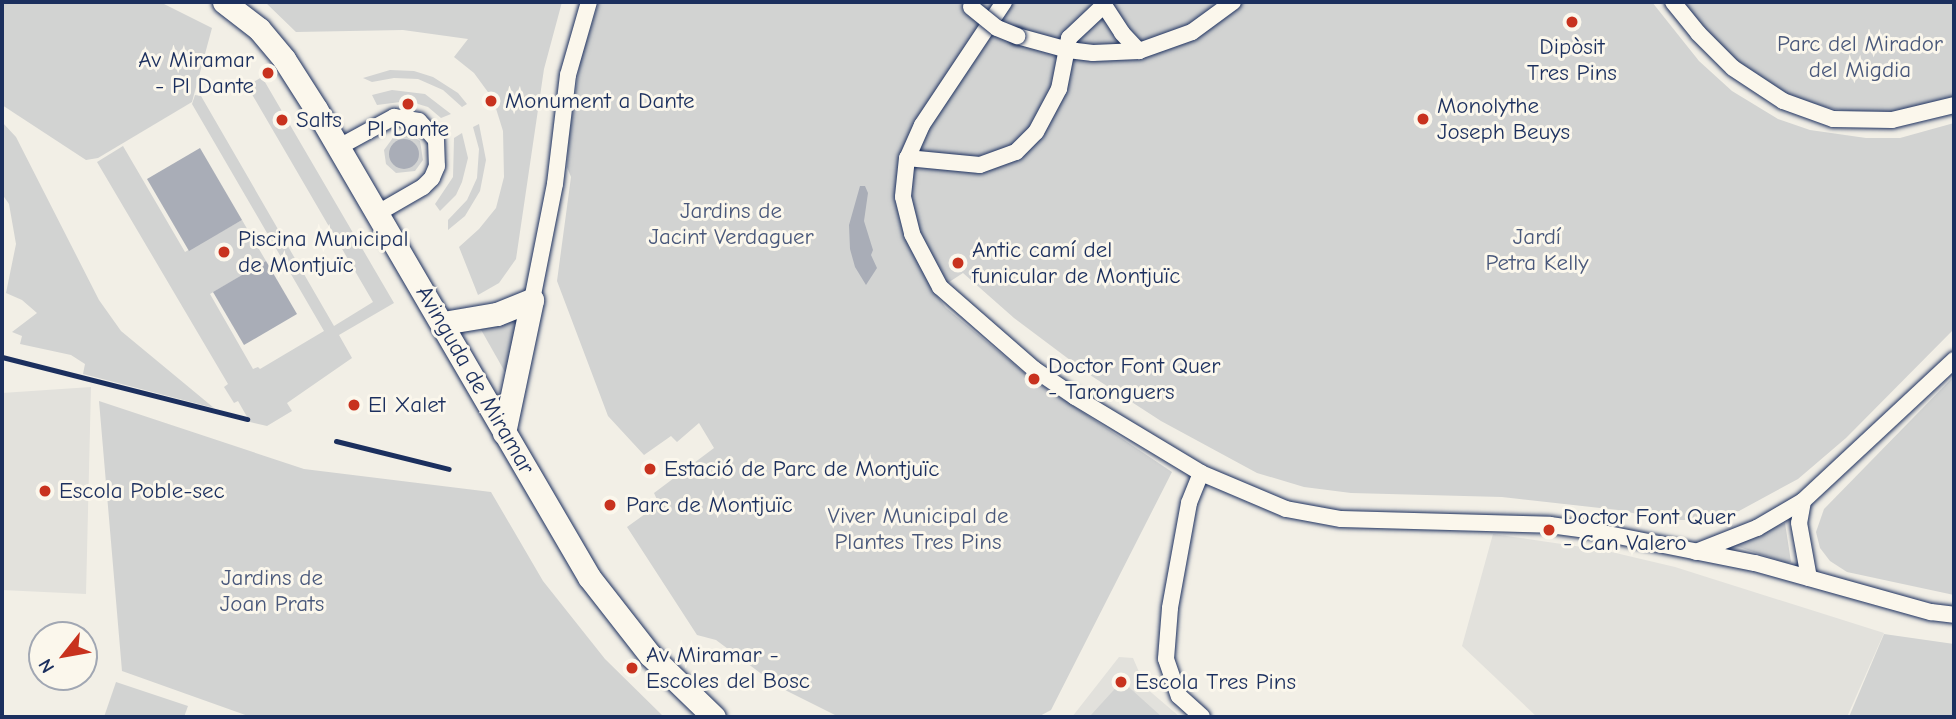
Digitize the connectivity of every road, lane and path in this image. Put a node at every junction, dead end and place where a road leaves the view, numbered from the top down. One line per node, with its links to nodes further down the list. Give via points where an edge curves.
1 (224, 2): 11 (street, Avinguda de Miramar, via 259,29 284,59)
2 (589, 2): 14 (street, via 568,75 555,184)
3 (1004, 2): 12 (street, via 934,105)
4 (1233, 2): 9 (street, via 1192,32)
5 (1673, 2): 10 (street, via 1733,68 1783,101 1833,119 1892,120)
6 (1105, 3): 8 (street, via 1075,29); 9 (street)
7 (970, 4): 8 (street, bridge, via 997,27)
8 (1068, 50): 9 (street); 12 (street, via 1059,89 1036,132 1016,152 980,165)
9 (1139, 51)
10 (1954, 105)
11 (339, 147): 13 (street, Avinguda de Miramar); 13 (street, via 394,117 419,121 436,140 439,153 432,177)
12 (907, 158): 18 (street, via 903,197 912,234 940,287 1034,369)
13 (379, 213): 15 (street, Avinguda de Miramar)
14 (532, 300): 15 (street, via 497,313); 17 (street)
15 (443, 323): 17 (street, Avinguda de Miramar)
16 (1954, 360): 19 (street)
17 (504, 433): 23 (street, Avinguda de Miramar, via 589,577 650,655)
18 (1201, 473): 20 (street, via 1286,509 1340,519 1550,525); 24 (street, via 1189,503 1166,659 1179,696)
19 (1803, 501): 20 (street, via 1756,528); 21 (street, via 1799,523)
20 (1696, 552): 21 (street)
21 (1809, 578): 22 (street)
22 (1954, 615)
23 (714, 717)
24 (1202, 717)

